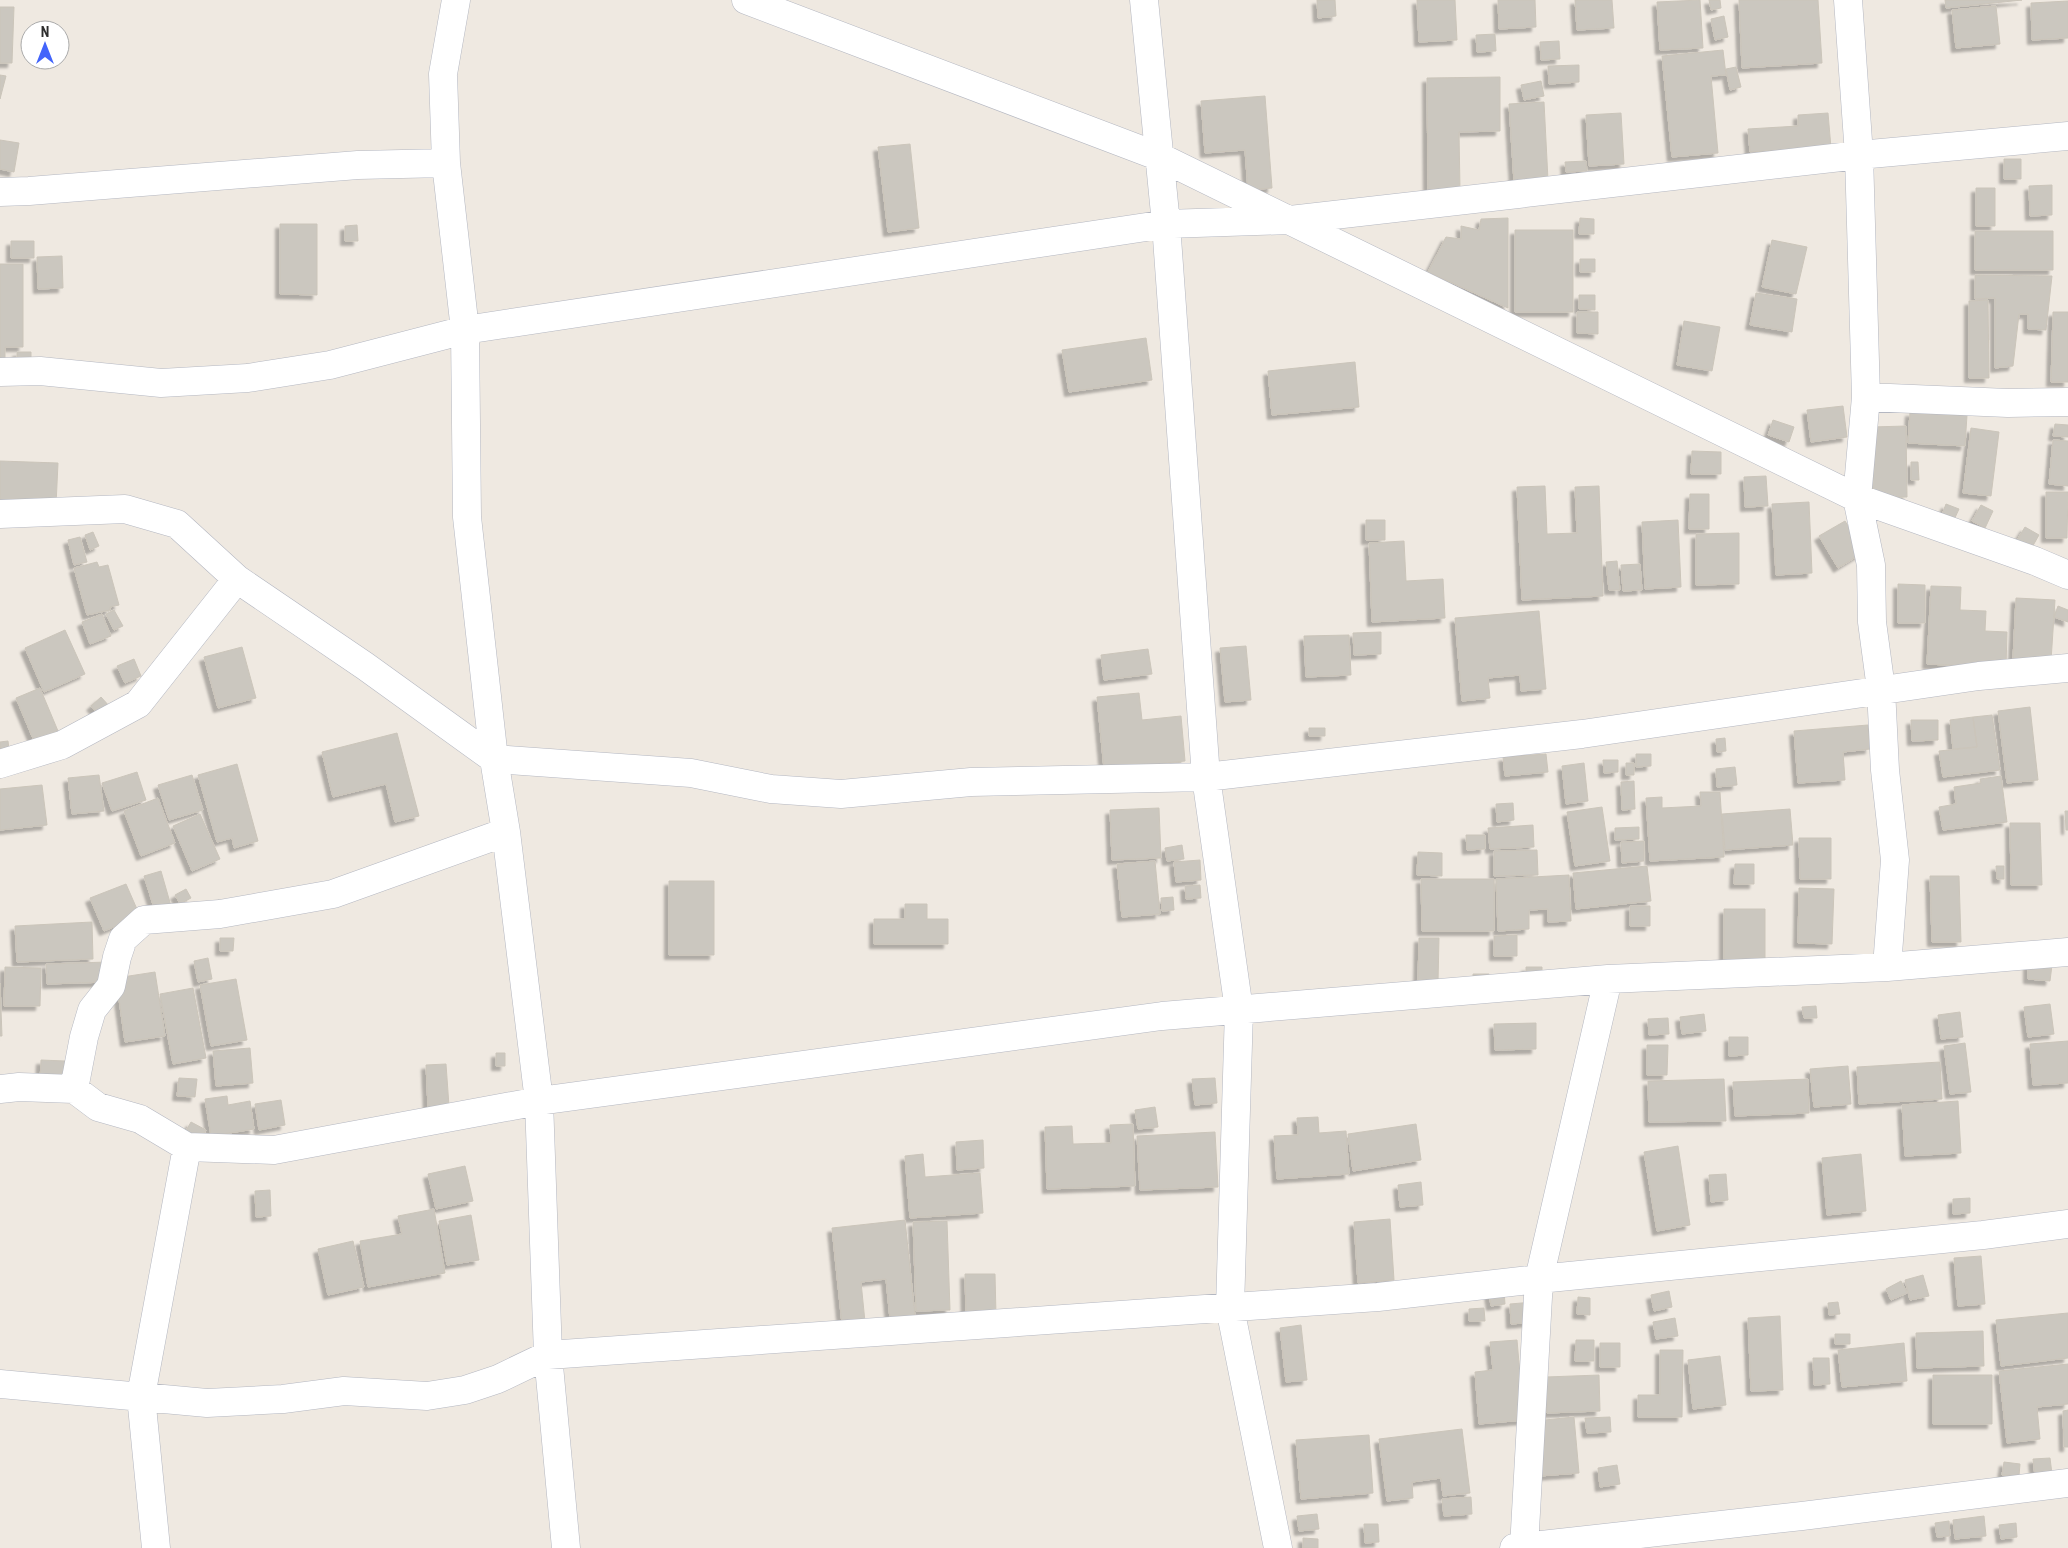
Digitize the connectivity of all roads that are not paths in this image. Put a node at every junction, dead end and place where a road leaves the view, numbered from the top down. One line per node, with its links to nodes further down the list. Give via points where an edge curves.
1 (456, 0): 8 (street, via 443,74)
2 (746, 0): 7 (street)
3 (1144, 0): 7 (street)
4 (1848, 0): 6 (street)
5 (2068, 136): 6 (street)
6 (1859, 154): 10 (street); 14 (street)
7 (1160, 157): 10 (street); 11 (street)
8 (446, 163): 9 (street, via 358,165); 12 (street)
9 (0, 192)
10 (1290, 220): 11 (street); 16 (street)
11 (1166, 224): 12 (street); 24 (street)
12 (465, 330): 13 (street, via 330,365 248,378 161,383 40,371); 22 (street, via 467,517)
13 (0, 372)
14 (1866, 397): 15 (street, via 2008,404); 16 (street)
15 (2068, 402)
16 (1858, 498): 18 (street); 21 (street, via 1871,566 1872,622)
17 (0, 514): 19 (street, via 125,510 177,524)
18 (2068, 575)
19 (237, 579): 22 (street, via 366,666); 23 (street, via 138,704 62,745)
20 (2068, 668): 21 (street)
21 (1882, 689): 24 (street, via 1582,734); 27 (street, via 1885,770 1895,860)
22 (494, 759): 24 (street, via 692,773 770,789 841,794 971,782); 25 (street)
23 (0, 764)
24 (1206, 777): 29 (street)
25 (506, 832): 31 (street, via 332,894 220,914 144,920 123,940 111,986 92,1010); 32 (street)
26 (2068, 952): 27 (street)
27 (1888, 967): 28 (street)
28 (1608, 979): 29 (street); 35 (street)
29 (1238, 1010): 32 (street, via 1152,1018); 36 (street)
30 (0, 1089): 31 (street)
31 (74, 1089): 33 (street, via 98,1108 140,1119)
32 (539, 1101): 33 (street, via 274,1150); 37 (street)
33 (187, 1147): 39 (street)
34 (2068, 1224): 35 (street)
35 (1539, 1279): 36 (street, via 1378,1298); 44 (street)
36 (1230, 1308): 37 (street); 43 (street)
37 (548, 1355): 39 (street, via 498,1379 465,1390 427,1396 344,1391 283,1399 207,1403); 42 (street)
38 (0, 1384): 39 (street)
39 (141, 1396): 41 (street)
40 (2068, 1483): 44 (street)
41 (156, 1548)
42 (566, 1548)
43 (1278, 1548)
44 (1520, 1548)

